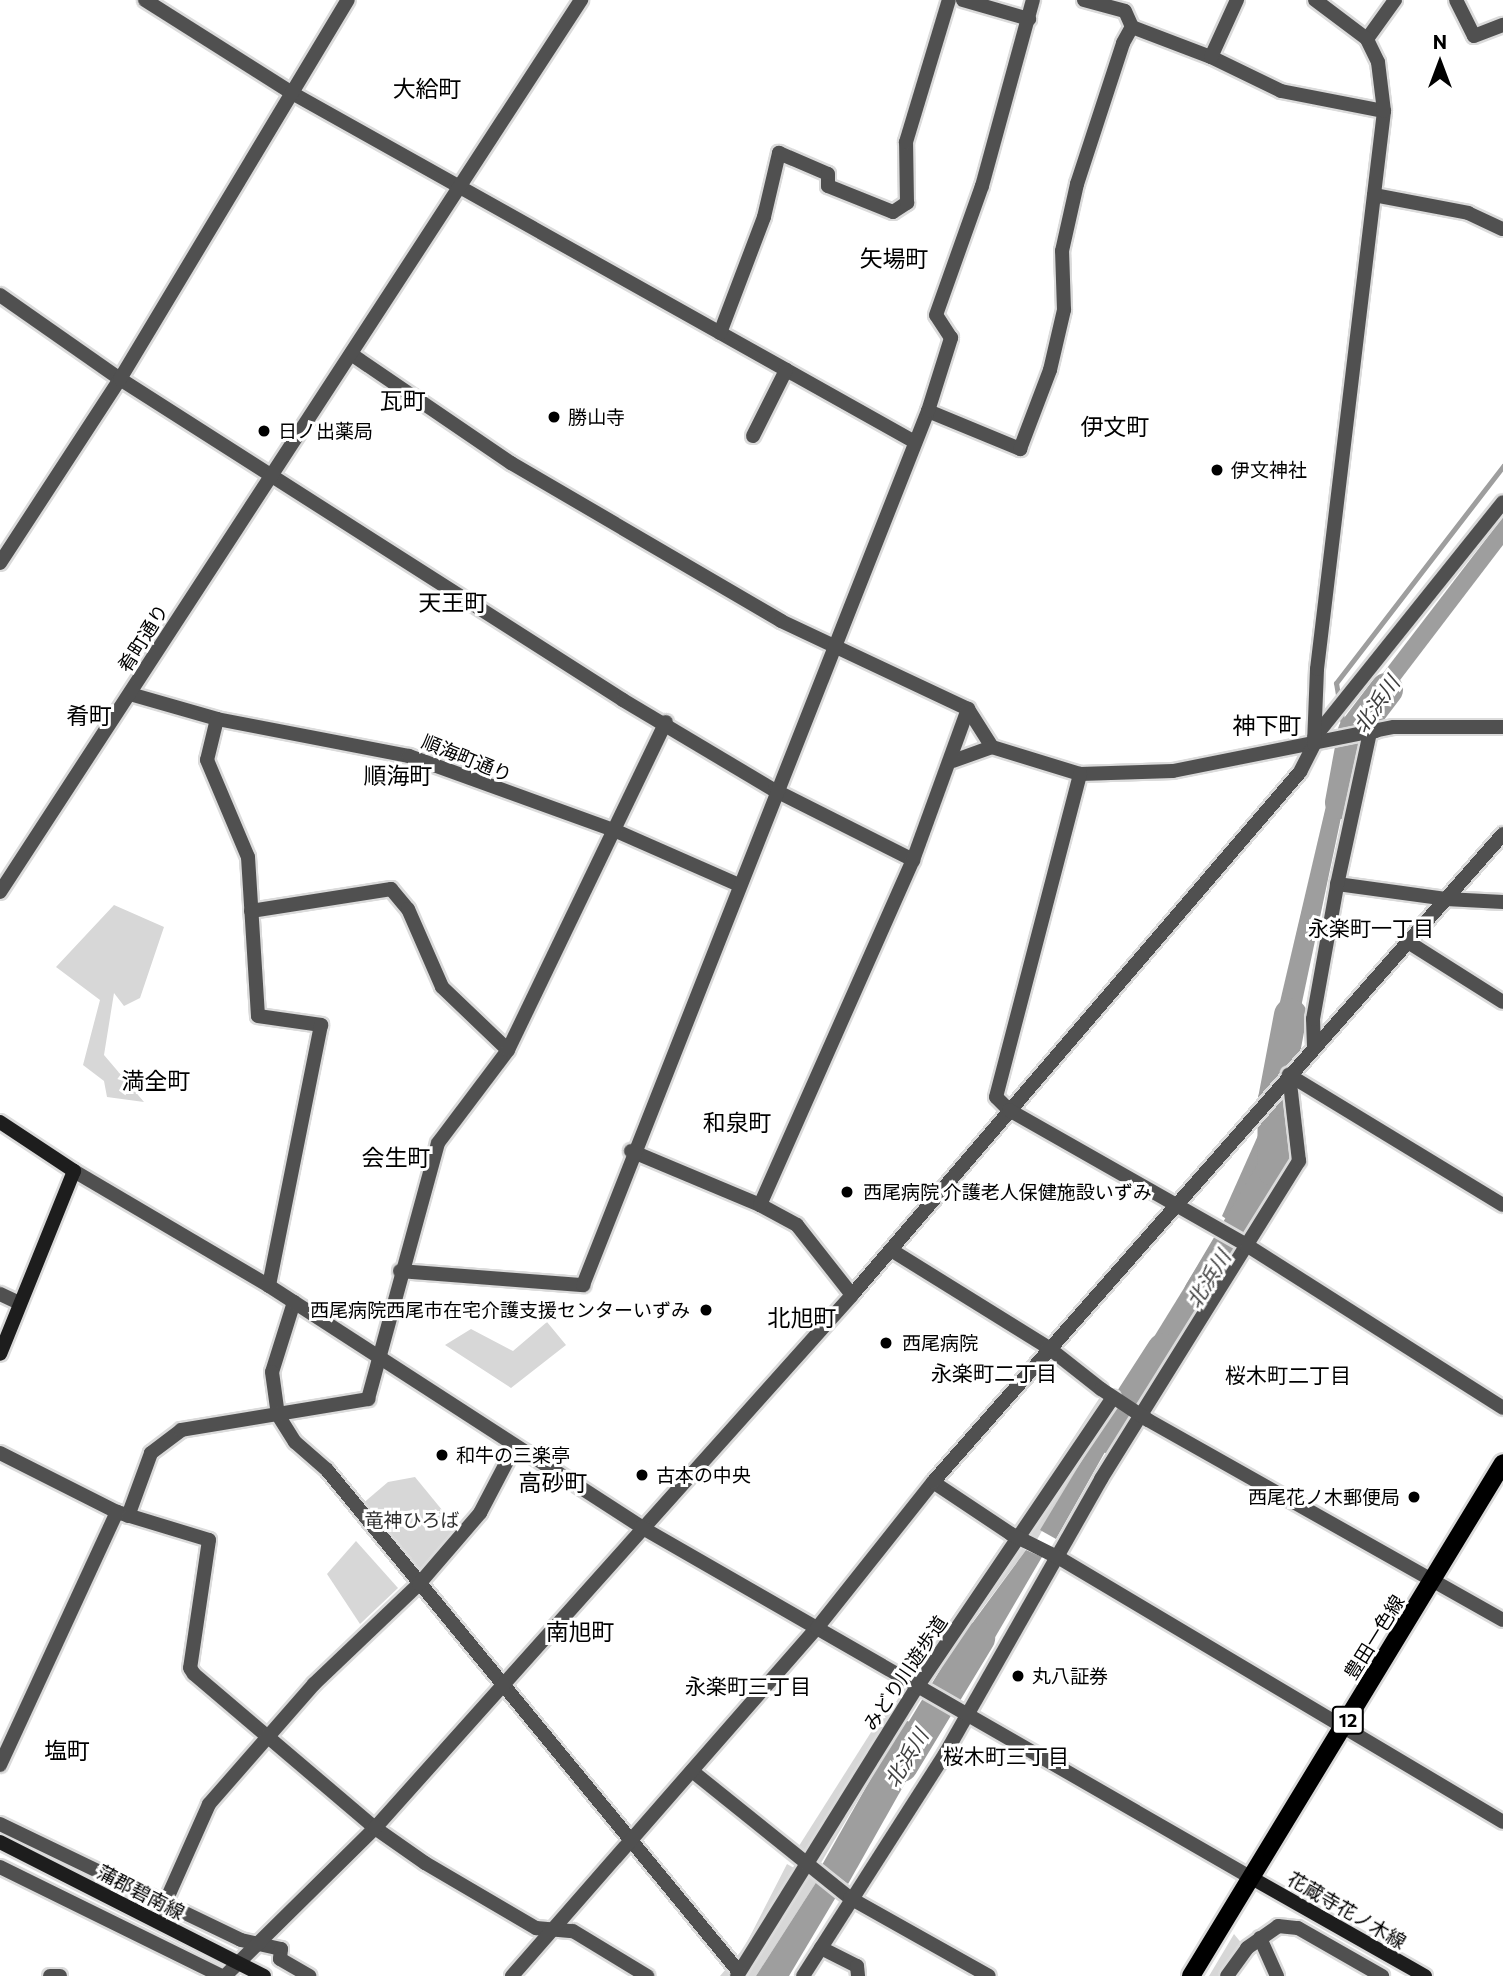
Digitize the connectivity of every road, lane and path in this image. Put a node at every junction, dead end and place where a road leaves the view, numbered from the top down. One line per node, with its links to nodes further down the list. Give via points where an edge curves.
1 (145, 0): 17 (street)
2 (348, 0): 17 (street)
3 (581, 0): 19 (street, 肴町通り)
4 (949, 0): 23 (street, via 906,142 907,204 893,212 828,186 828,174 779,153 764,217)
5 (963, 0): 12 (street)
6 (1033, 0): 12 (street)
7 (1084, 0): 14 (street, via 1125,11)
8 (1237, 0): 16 (street)
9 (1315, 0): 15 (street)
10 (1395, 0): 15 (street)
11 (1456, 0): 13 (street, via 1474,36)
12 (1029, 19): 27 (street, via 936,315 951,338)
13 (1503, 25)
14 (1132, 27): 16 (street); 27 (street, via 1077,184 1062,251 1064,310 1051,370 1020,449)
15 (1367, 39): 18 (street, via 1378,61)
16 (1211, 57): 18 (street, via 1281,91)
17 (292, 93): 19 (street); 26 (street)
18 (1384, 111): 20 (street)
19 (462, 188): 23 (street); 24 (street, 肴町通り)
20 (1374, 195): 21 (street, via 1468,213); 40 (street)
21 (1503, 229)
22 (0, 295): 26 (street)
23 (720, 333): 25 (street)
24 (351, 354): 30 (street, 肴町通り); 33 (street, via 511,463 781,621)
25 (786, 370): 28 (street); 29 (street)
26 (120, 379): 30 (street); 32 (street)
27 (928, 411): 29 (street)
28 (753, 436)
29 (915, 442): 33 (street)
30 (270, 473): 34 (street, 肴町通り); 37 (street)
31 (1503, 502): 40 (street)
32 (0, 563)
33 (833, 643): 35 (street); 44 (street)
34 (130, 694): 36 (street, 順海町通り); 50 (street, 肴町通り)
35 (968, 709): 41 (street); 42 (street)
36 (217, 719): 45 (street, 順海町通り, via 409,756); 53 (street, via 207,760 238,822)
37 (666, 722): 44 (street); 45 (street)
38 (1503, 727): 39 (street, via 1394,727)
39 (1373, 732): 40 (street); 49 (street)
40 (1318, 741): 43 (street, via 1173,771); 59 (street, via 1300,772)
41 (992, 747): 42 (street); 43 (street)
42 (953, 761): 47 (street)
43 (1080, 774): 59 (street, via 996,1097)
44 (774, 790): 47 (street); 48 (street)
45 (616, 831): 48 (street, 順海町通り); 57 (street)
46 (1503, 834): 51 (street)
47 (913, 860): 63 (street)
48 (737, 884): 61 (street)
49 (1337, 884): 51 (street); 56 (street, via 1313,1019)
50 (0, 892)
51 (1446, 899): 52 (street); 54 (street)
52 (1503, 902)
53 (251, 911): 57 (street, via 391,889 408,909 442,987); 69 (street, via 258,1016 321,1025)
54 (1408, 942): 55 (street); 56 (street)
55 (1503, 1002)
56 (1314, 1047): 58 (street)
57 (509, 1050): 68 (street, via 438,1143)
58 (1289, 1075): 64 (street); 65 (street); 66 (street, via 1299,1161)
59 (1009, 1110): 65 (street); 67 (street)
60 (0, 1122): 62 (main road)
61 (631, 1151): 63 (street); 68 (street, via 583,1285)
62 (74, 1171): 69 (street); 72 (main road)
63 (760, 1205): 71 (street, via 797,1225)
64 (1503, 1205)
65 (1173, 1207): 66 (street); 74 (street)
66 (1247, 1246): 78 (street); 93 (street)
67 (891, 1250): 71 (street); 74 (street)
68 (400, 1271): 76 (street)
69 (269, 1286): 73 (street)
70 (0, 1294): 72 (street)
71 (852, 1295): 85 (street)
72 (19, 1303): 75 (main road)
73 (293, 1303): 76 (street); 79 (street, via 275,1351)
74 (1049, 1348): 77 (street); 83 (street)
75 (0, 1354)
76 (380, 1360): 79 (street, via 368,1399); 80 (street)
77 (1107, 1393): 86 (street, みどり川遊歩道); 87 (street, bridge)
78 (1503, 1408)
79 (278, 1415): 84 (street, via 181,1430 165,1439 151,1453); 88 (street)
80 (515, 1446): 85 (street); 88 (street, via 480,1513)
81 (0, 1453): 84 (street)
82 (1503, 1463): 87 (main road, 豊田一色線 / 12)
83 (933, 1482): 86 (street); 90 (street)
84 (122, 1514): 95 (street, via 209,1540 190,1668); 96 (street)
85 (641, 1527): 90 (street); 91 (street)
86 (1016, 1537): 92 (street, みどり川遊歩道); 94 (street, bridge, via 1061,1559)
87 (1435, 1579): 89 (street); 94 (main road, 豊田一色線 / 12)
88 (419, 1584): 91 (street); 95 (street)
89 (1503, 1620)
90 (817, 1628): 92 (street); 97 (street)
91 (501, 1684): 100 (street); 101 (street)
92 (920, 1685): 93 (street); 103 (street, みどり川遊歩道)
93 (960, 1710): 105 (street); 106 (street)
94 (1344, 1727): 98 (street); 105 (main road, 豊田一色線 / 12)
95 (266, 1738): 100 (street); 107 (street, via 209,1804)
96 (0, 1765)
97 (692, 1771): 101 (street); 103 (street)
98 (1503, 1822)
99 (0, 1824): 107 (street)
100 (375, 1828): 109 (street); 111 (street)
101 (631, 1838): 109 (street); 114 (street)
102 (0, 1842): 108 (main road, 蒲郡碧南線)
103 (805, 1863): 106 (street); 114 (street, みどり川遊歩道)
104 (0, 1867): 118 (street)
105 (1250, 1877): 125 (main road, 豊田一色線 / 12); 129 (main road, 花蔵寺花ノ木線)
106 (850, 1898): 112 (street); 115 (street)
107 (169, 1906): 108 (street); 111 (street)
108 (157, 1921): 113 (main road, 蒲郡碧南線)
109 (550, 1931): 121 (street); 122 (street, via 573,1931)
110 (1260, 1938): 126 (street); 127 (street); 128 (street, via 1278,1926 1298,1928)
111 (258, 1944): 113 (street); 120 (street, via 281,1949 280,1959)
112 (821, 1948): 123 (street); 124 (street, via 857,1966)
113 (238, 1962): 118 (street); 119 (main road, 蒲郡碧南線)
114 (738, 1974)
115 (984, 1975)
116 (50, 1976): 117 (street)
117 (60, 1976)
118 (224, 1976)
119 (264, 1976)
120 (310, 1976)
121 (512, 1976)
122 (647, 1976)
123 (803, 1976)
124 (858, 1976)
125 (1191, 1976)
126 (1227, 1976)
127 (1277, 1976)
128 (1382, 1976)
129 (1425, 1976)

